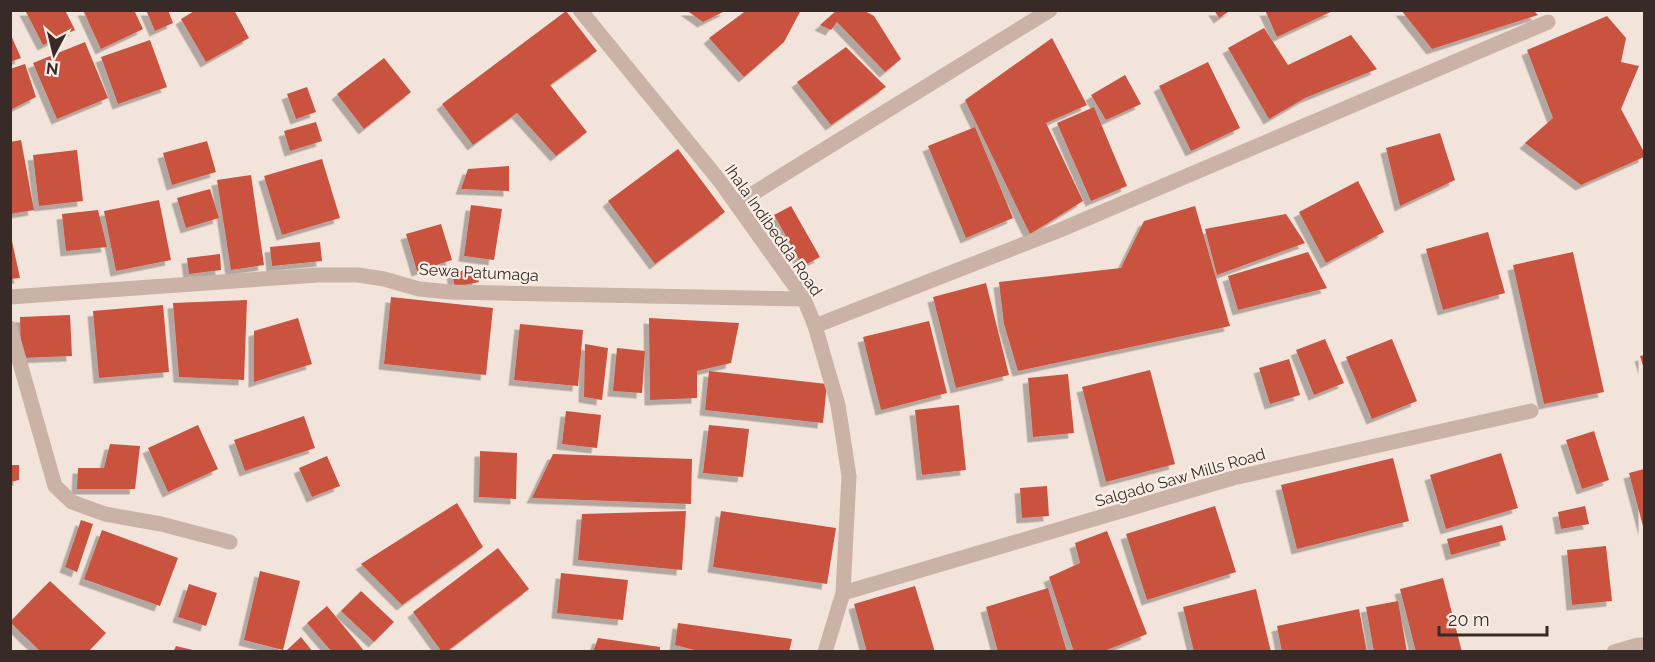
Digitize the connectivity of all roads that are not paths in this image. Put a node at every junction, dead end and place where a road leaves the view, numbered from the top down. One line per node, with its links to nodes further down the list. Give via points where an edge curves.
1 (580, 10): 4 (street, Ihala Indibedda Road)
2 (1050, 10): 4 (street)
3 (1548, 22): 7 (street, via 1060,230)
4 (736, 204): 6 (street, Ihala Indibedda Road)
5 (10, 297): 6 (street, Sewa Patumaga, via 358,275 450,292)
6 (804, 300): 7 (street, Ihala Indibedda Road)
7 (815, 326): 11 (street, Ihala Indibedda Road, via 838,405 849,476)
8 (10, 328): 10 (street, via 55,486 72,502 105,514)
9 (1531, 411): 11 (street, Salgado Saw Mills Road, via 1233,478)
10 (230, 542)
11 (843, 593): 13 (street, Ihala Indibedda Road)
12 (1640, 647): 14 (street)
13 (825, 651)
14 (1614, 651)

